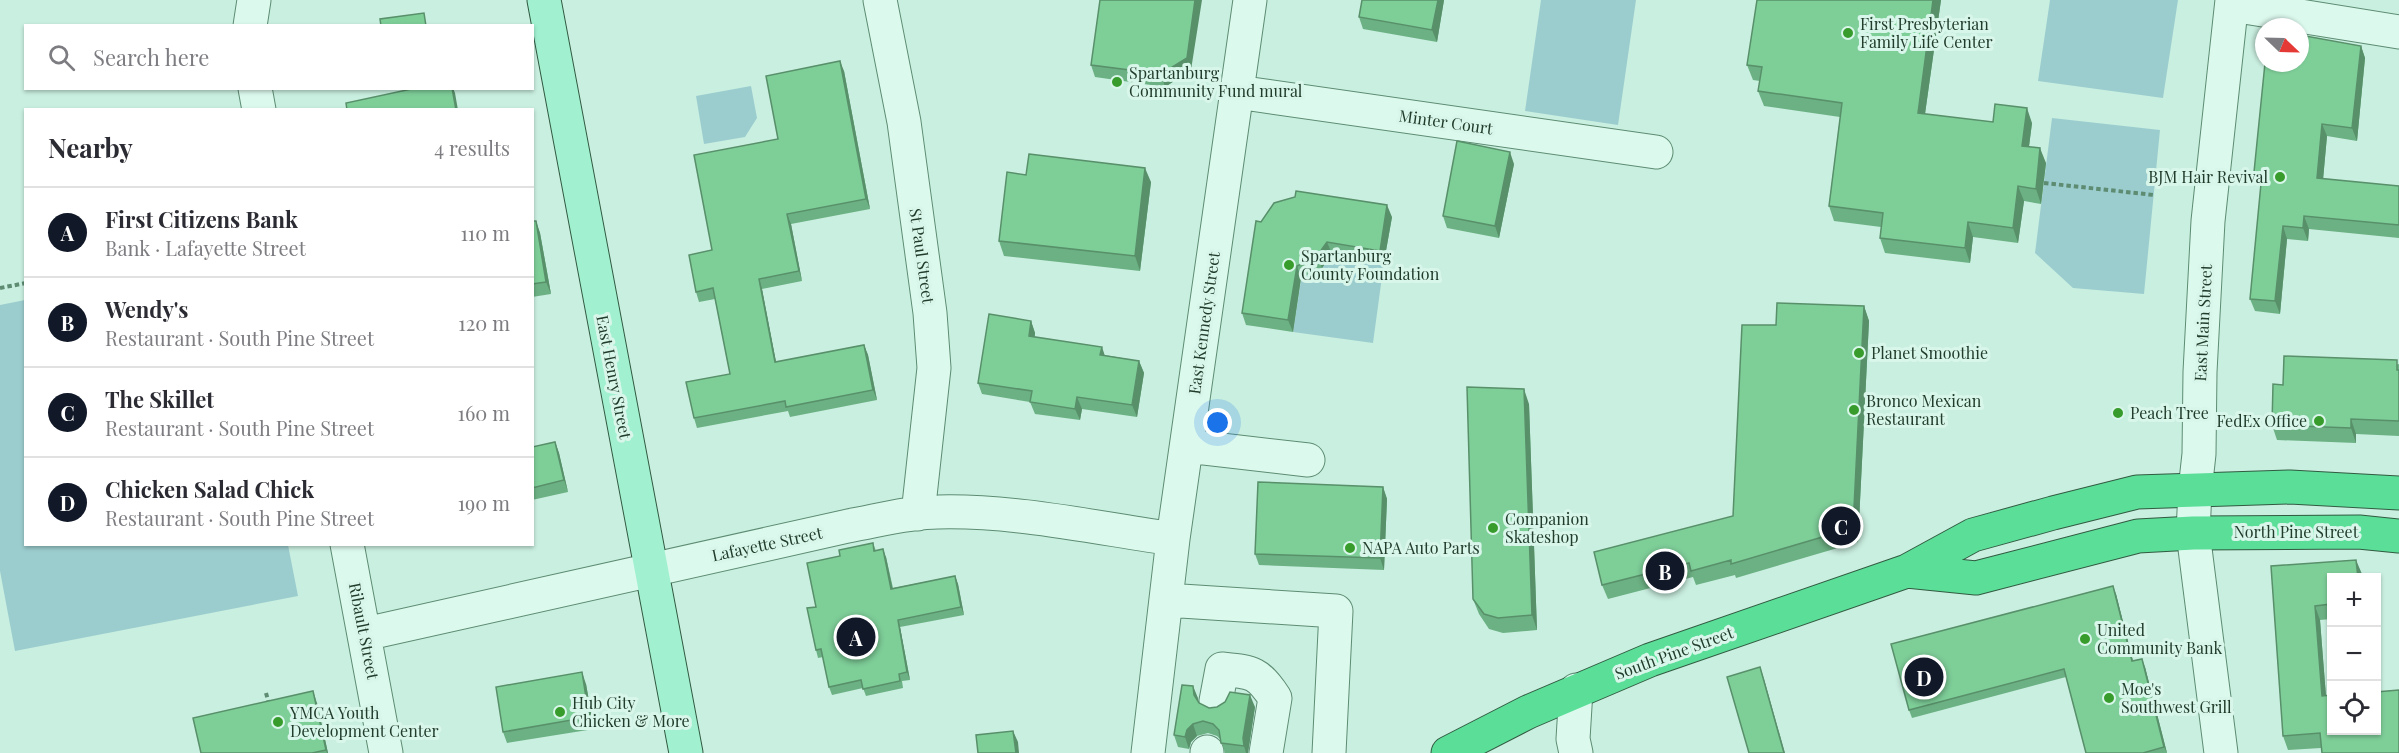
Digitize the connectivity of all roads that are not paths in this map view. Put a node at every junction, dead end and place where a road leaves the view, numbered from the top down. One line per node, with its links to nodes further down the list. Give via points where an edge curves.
1 (254, 0): 6 (street)
2 (544, 0): 22 (main road, East Henry Street)
3 (880, 0): 16 (street, St Paul Street, via 904,122 934,368)
4 (1250, 0): 9 (street, East Kennedy Street)
5 (2232, 2): 7 (street); 14 (street, East Main Street, via 2208,221)
6 (250, 24)
7 (2399, 32)
8 (255, 90): 10 (street)
9 (1237, 92): 11 (street, Minter Court); 12 (street, East Kennedy Street)
10 (259, 108)
11 (1656, 152)
12 (1187, 446): 13 (street); 19 (street, East Kennedy Street)
13 (1308, 460)
14 (2195, 490): 15 (highway, via 2290,488); 17 (street, East Main Street); 21 (highway, South Pine Street, via 2137,492 1973,535)
15 (2399, 493)
16 (918, 514): 19 (street, Lafayette Street, via 989,512); 22 (street, Lafayette Street)
17 (2193, 533): 18 (highway, North Pine Street, via 2359,532); 21 (highway, South Pine Street, via 2138,536 1976,578); 34 (street, East Main Street)
18 (2399, 536)
19 (1173, 539): 23 (street, East Kennedy Street)
20 (347, 546): 24 (street, Ribault Street)
21 (1907, 571): 25 (highway, South Pine Street, via 1650,660)
22 (652, 572): 24 (street, Lafayette Street); 28 (main road, East Henry Street)
23 (1166, 600): 29 (street, East Kennedy Street); 31 (street, via 1336,611)
24 (365, 634): 27 (street, Ribault Street)
25 (1576, 690): 32 (highway, South Pine Street); 33 (street)
26 (1216, 701): 30 (street, via 1222,669 1249,672 1264,681 1275,698)
27 (386, 753)
28 (686, 753)
29 (1148, 753)
30 (1266, 753)
31 (1329, 753)
32 (1448, 753)
33 (1576, 753)
34 (2221, 753)

